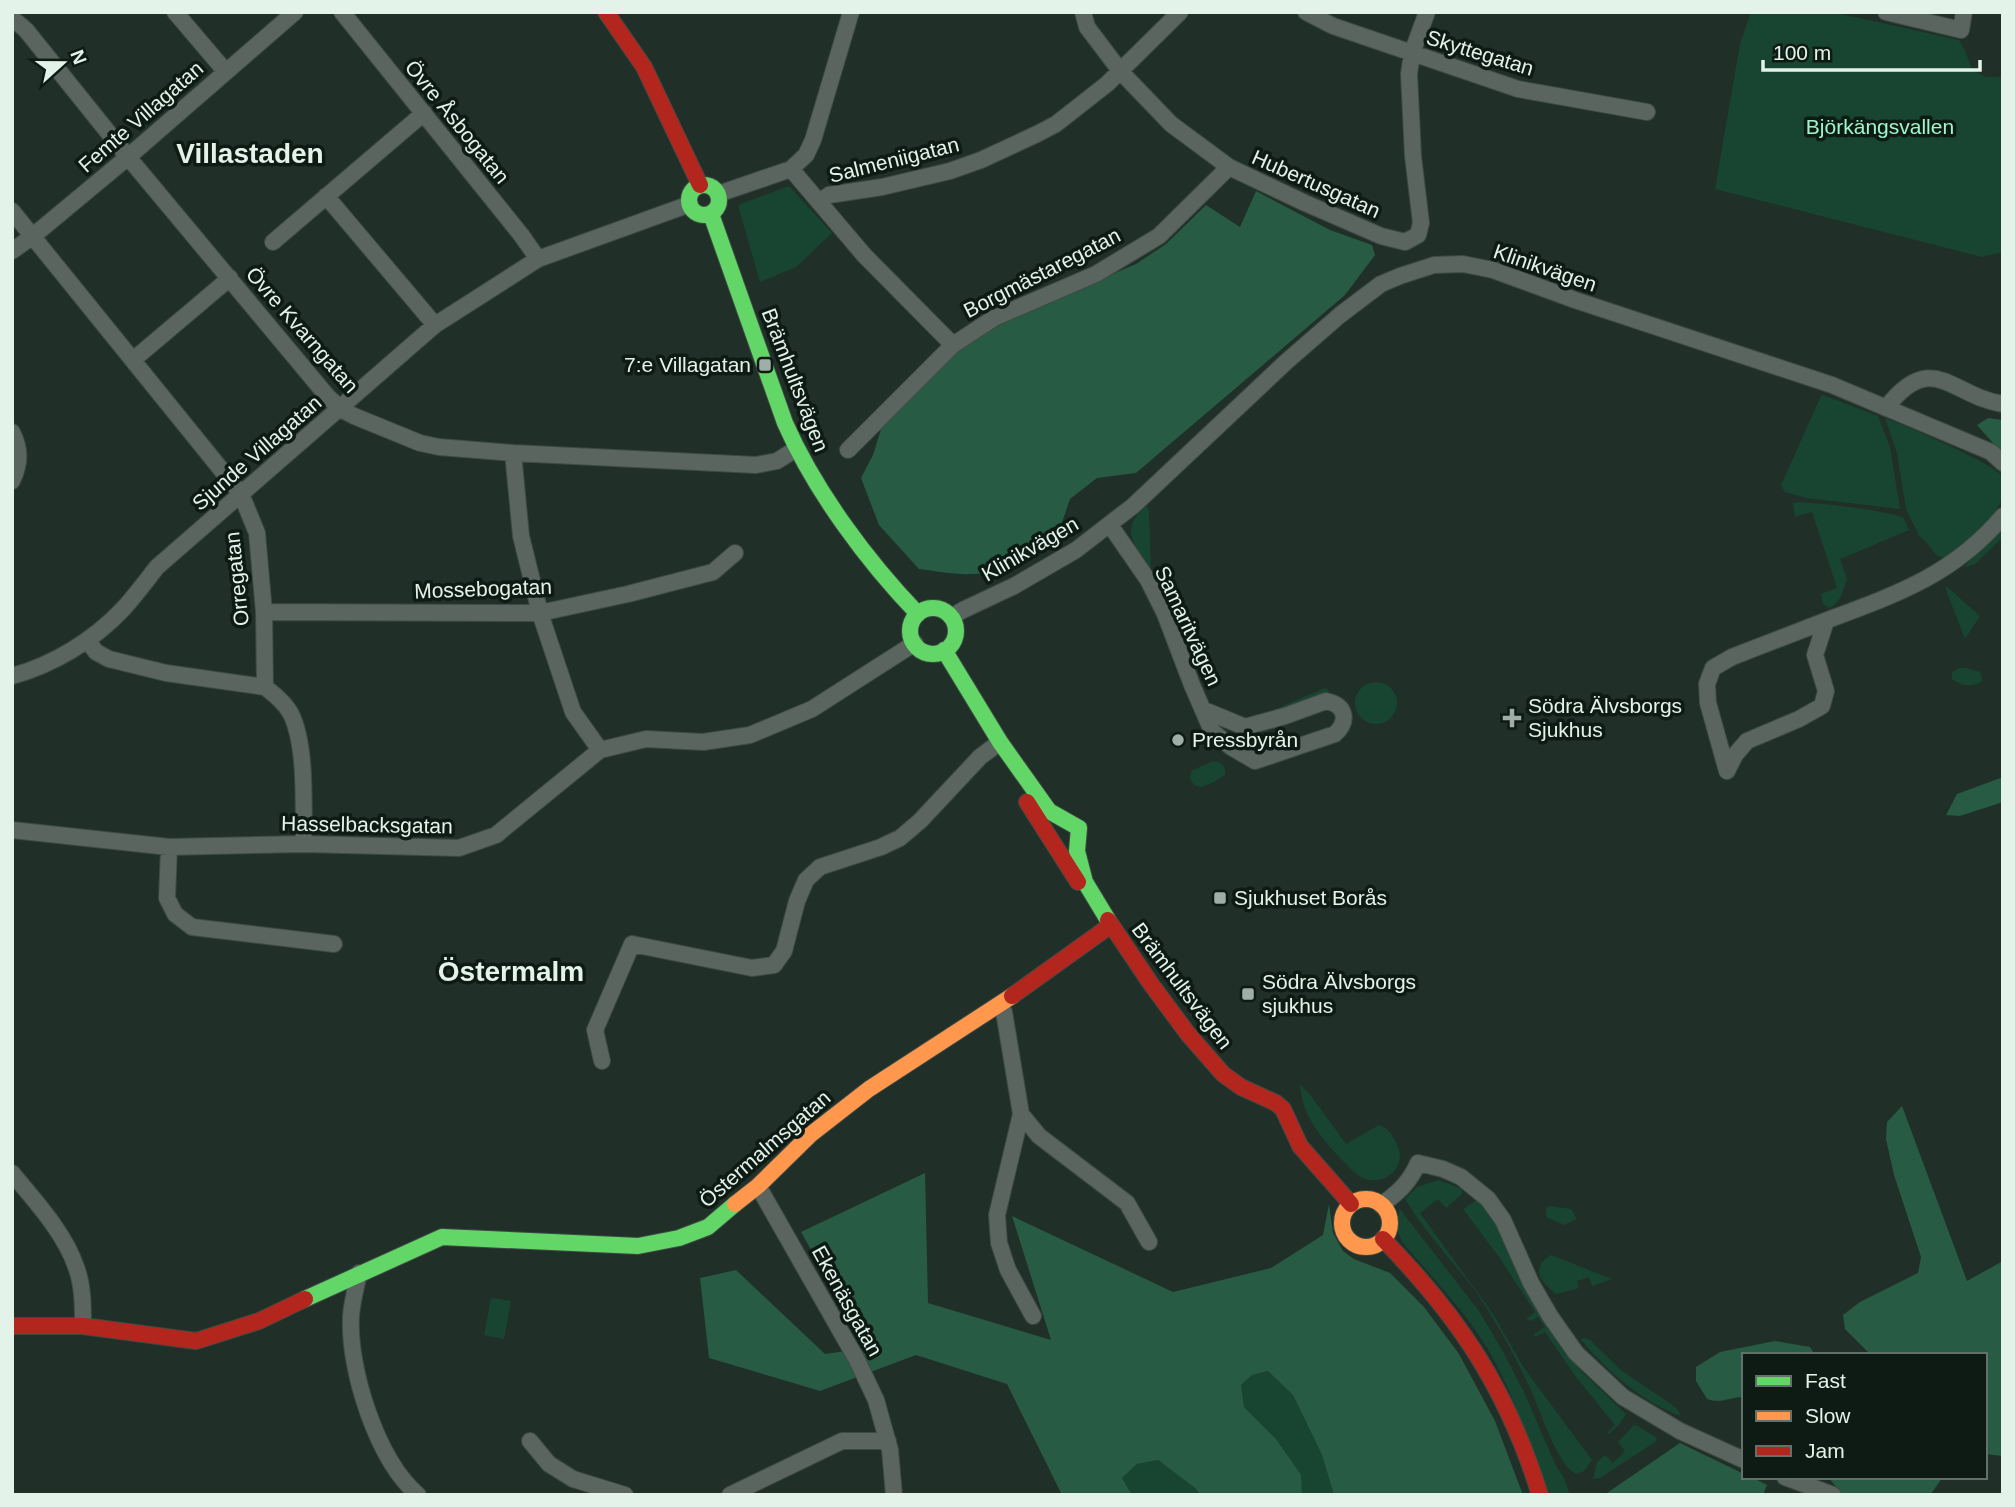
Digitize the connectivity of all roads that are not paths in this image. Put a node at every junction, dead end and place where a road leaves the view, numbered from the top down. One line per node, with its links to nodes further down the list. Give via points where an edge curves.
1 (175, 12): 14 (street)
2 (295, 12): 14 (street, Femte Villagatan)
3 (342, 12): 17 (street, Övre Åsbogatan)
4 (606, 12): 21 (street, via 644,67)
5 (851, 12): 20 (street, via 813,140)
6 (1083, 12): 15 (street, Hubertusgatan, via 1087,27)
7 (1180, 12): 15 (street, Salmeniigatan)
8 (1306, 12): 13 (street, Skyttegatan)
9 (1427, 12): 13 (street)
10 (1886, 12): 11 (street, via 1961,30)
11 (1964, 12)
12 (16, 19): 18 (street, Övre Kvarngatan)
13 (1412, 53): 16 (street, Skyttegatan, via 1518,89); 19 (street, Hubertusgatan, via 1409,74 1418,234 1405,242 1381,236)
14 (226, 72): 18 (street, Femte Villagatan)
15 (1121, 72): 19 (street, Hubertusgatan, via 1171,124); 24 (street, Salmeniigatan, via 1056,124 981,160 882,187 829,195)
16 (1647, 112)
17 (424, 113): 23 (street); 31 (street, Övre Åsbogatan)
18 (128, 157): 28 (street, Femte Villagatan); 32 (street, Övre Kvarngatan)
19 (1229, 167): 34 (street, Borgmästaregatan, via 1158,236 1096,274 994,318)
20 (791, 169): 22 (street); 24 (street)
21 (700, 186): 22 (street, via 713,187); 25 (street, via 690,194)
22 (718, 194): 27 (street, via 718,205)
23 (326, 196): 29 (street); 33 (street)
24 (819, 202): 34 (street)
25 (690, 204): 27 (street, via 698,214); 31 (street, Sjunde Villagatan)
26 (12, 211): 28 (street, Orregatan)
27 (711, 214): 40 (street, Brämhultsvägen)
28 (33, 236): 30 (street, Femte Villagatan); 35 (street, Orregatan)
29 (273, 242)
30 (12, 251)
31 (538, 259): 33 (street, Sjunde Villagatan)
32 (230, 278): 35 (street); 38 (street, Övre Kvarngatan)
33 (435, 325): 38 (street, Sjunde Villagatan)
34 (953, 345): 41 (street, Borgmästaregatan)
35 (133, 360): 45 (street, Orregatan)
36 (2003, 404): 37 (street, via 1938,378 1923,378 1899,391)
37 (1886, 408): 43 (street, via 1991,452); 47 (street, Klinikvägen, via 1832,385 1493,270 1434,265 1381,284 1340,315)
38 (341, 409): 42 (street, Övre Kvarngatan, via 420,443); 45 (street, Sjunde Villagatan)
39 (12, 432): 44 (street, via 19,466)
40 (796, 449): 42 (street, Övre Kvarngatan, via 777,461 756,465); 51 (street, Brämhultsvägen, via 853,535)
41 (848, 450)
42 (513, 453): 50 (street, via 520,537)
43 (2003, 463)
44 (12, 481)
45 (241, 494): 49 (street, Orregatan, via 257,533); 55 (street, Sjunde Villagatan, via 157,567 122,610)
46 (2003, 516): 53 (street, via 1985,538 1934,575)
47 (1110, 525): 52 (street, Klinikvägen, via 1051,566); 61 (street, Samaritvägen, via 1148,580)
48 (735, 554): 50 (street, Mossebogatan, via 713,572)
49 (264, 612): 50 (street, Mossebogatan); 60 (street, Orregatan)
50 (540, 613): 66 (street, via 573,712)
51 (918, 614): 52 (street, via 937,608); 56 (street, via 910,630)
52 (951, 617): 57 (street, via 955,637)
53 (1826, 621): 54 (street); 58 (street)
54 (1786, 636): 58 (street); 62 (street, via 1713,668 1707,684)
55 (88, 641): 59 (street, Sjunde Villagatan); 60 (street, via 96,652 120,662)
56 (915, 643): 57 (street, via 928,653); 66 (street, Hasselbacksgatan, via 812,709 750,735 703,742 646,739)
57 (944, 650): 65 (street, Brämhultsvägen)
58 (1815, 655): 64 (street, via 1826,691 1822,706)
59 (12, 676)
60 (265, 687): 69 (street, via 290,712 296,727)
61 (1205, 710): 63 (street, Samaritvägen); 67 (street, Samaritvägen, via 1212,731)
62 (1715, 726): 64 (street); 64 (street, via 1727,771)
63 (1245, 727): 67 (street); 67 (street, via 1326,701 1339,707 1344,721 1335,734 1255,761)
64 (1747, 741)
65 (1002, 746): 71 (street, Brämhultsvägen, via 1005,767 1087,897); 71 (street, Brämhultsvägen, via 1048,811 1079,828 1079,863); 75 (street, via 981,757 900,838 820,867 806,880 784,951 774,965 752,968 632,944 595,1030)
66 (600, 750): 69 (street, Hasselbacksgatan, via 496,835 459,848)
67 (1245, 757)
68 (12, 830): 70 (street, Hasselbacksgatan)
69 (304, 844): 70 (street, Hasselbacksgatan)
70 (169, 847): 73 (street, via 167,898 175,914 192,927)
71 (1098, 905): 72 (street, Brämhultsvägen)
72 (1111, 925): 74 (street, Östermalmsgatan); 79 (street, Brämhultsvägen, via 1188,1034 1223,1074 1283,1109 1300,1146)
73 (334, 944)
74 (999, 1005): 76 (street, via 1004,1012); 78 (street, Östermalmsgatan, via 869,1089)
75 (602, 1060)
76 (1021, 1114): 82 (street, via 1039,1136 1127,1203); 84 (street, via 997,1214 999,1243 1008,1270)
77 (12, 1173): 86 (street, via 66,1245 76,1266)
78 (758, 1186): 83 (street, Östermalmsgatan, via 708,1227 678,1238 638,1246 442,1237); 88 (street, Ekenäsgatan, via 857,1360)
79 (1351, 1204): 80 (street, via 1366,1199); 81 (street, via 1342,1219 1346,1236 1367,1247)
80 (1381, 1205): 81 (street, via 1390,1224); 89 (street, via 1412,1177 1418,1163 1461,1177 1488,1199 1503,1220 1531,1283 1576,1353 1623,1397 1680,1431)
81 (1383, 1239): 95 (street, via 1459,1326 1486,1366)
82 (1149, 1242)
83 (359, 1273): 86 (street, Östermalmsgatan, via 259,1321 195,1341); 91 (street, via 351,1319 358,1381 377,1436)
84 (1033, 1316)
85 (12, 1326): 86 (street, Östermalmsgatan)
86 (83, 1326)
87 (530, 1441): 92 (street, via 549,1464 573,1479)
88 (888, 1441): 93 (street, via 842,1441); 94 (street, Ekenäsgatan)
89 (1742, 1459)
90 (1787, 1484): 96 (street)
91 (418, 1495)
92 (625, 1495)
93 (730, 1495)
94 (894, 1495)
95 (1541, 1495)
96 (1833, 1495)

